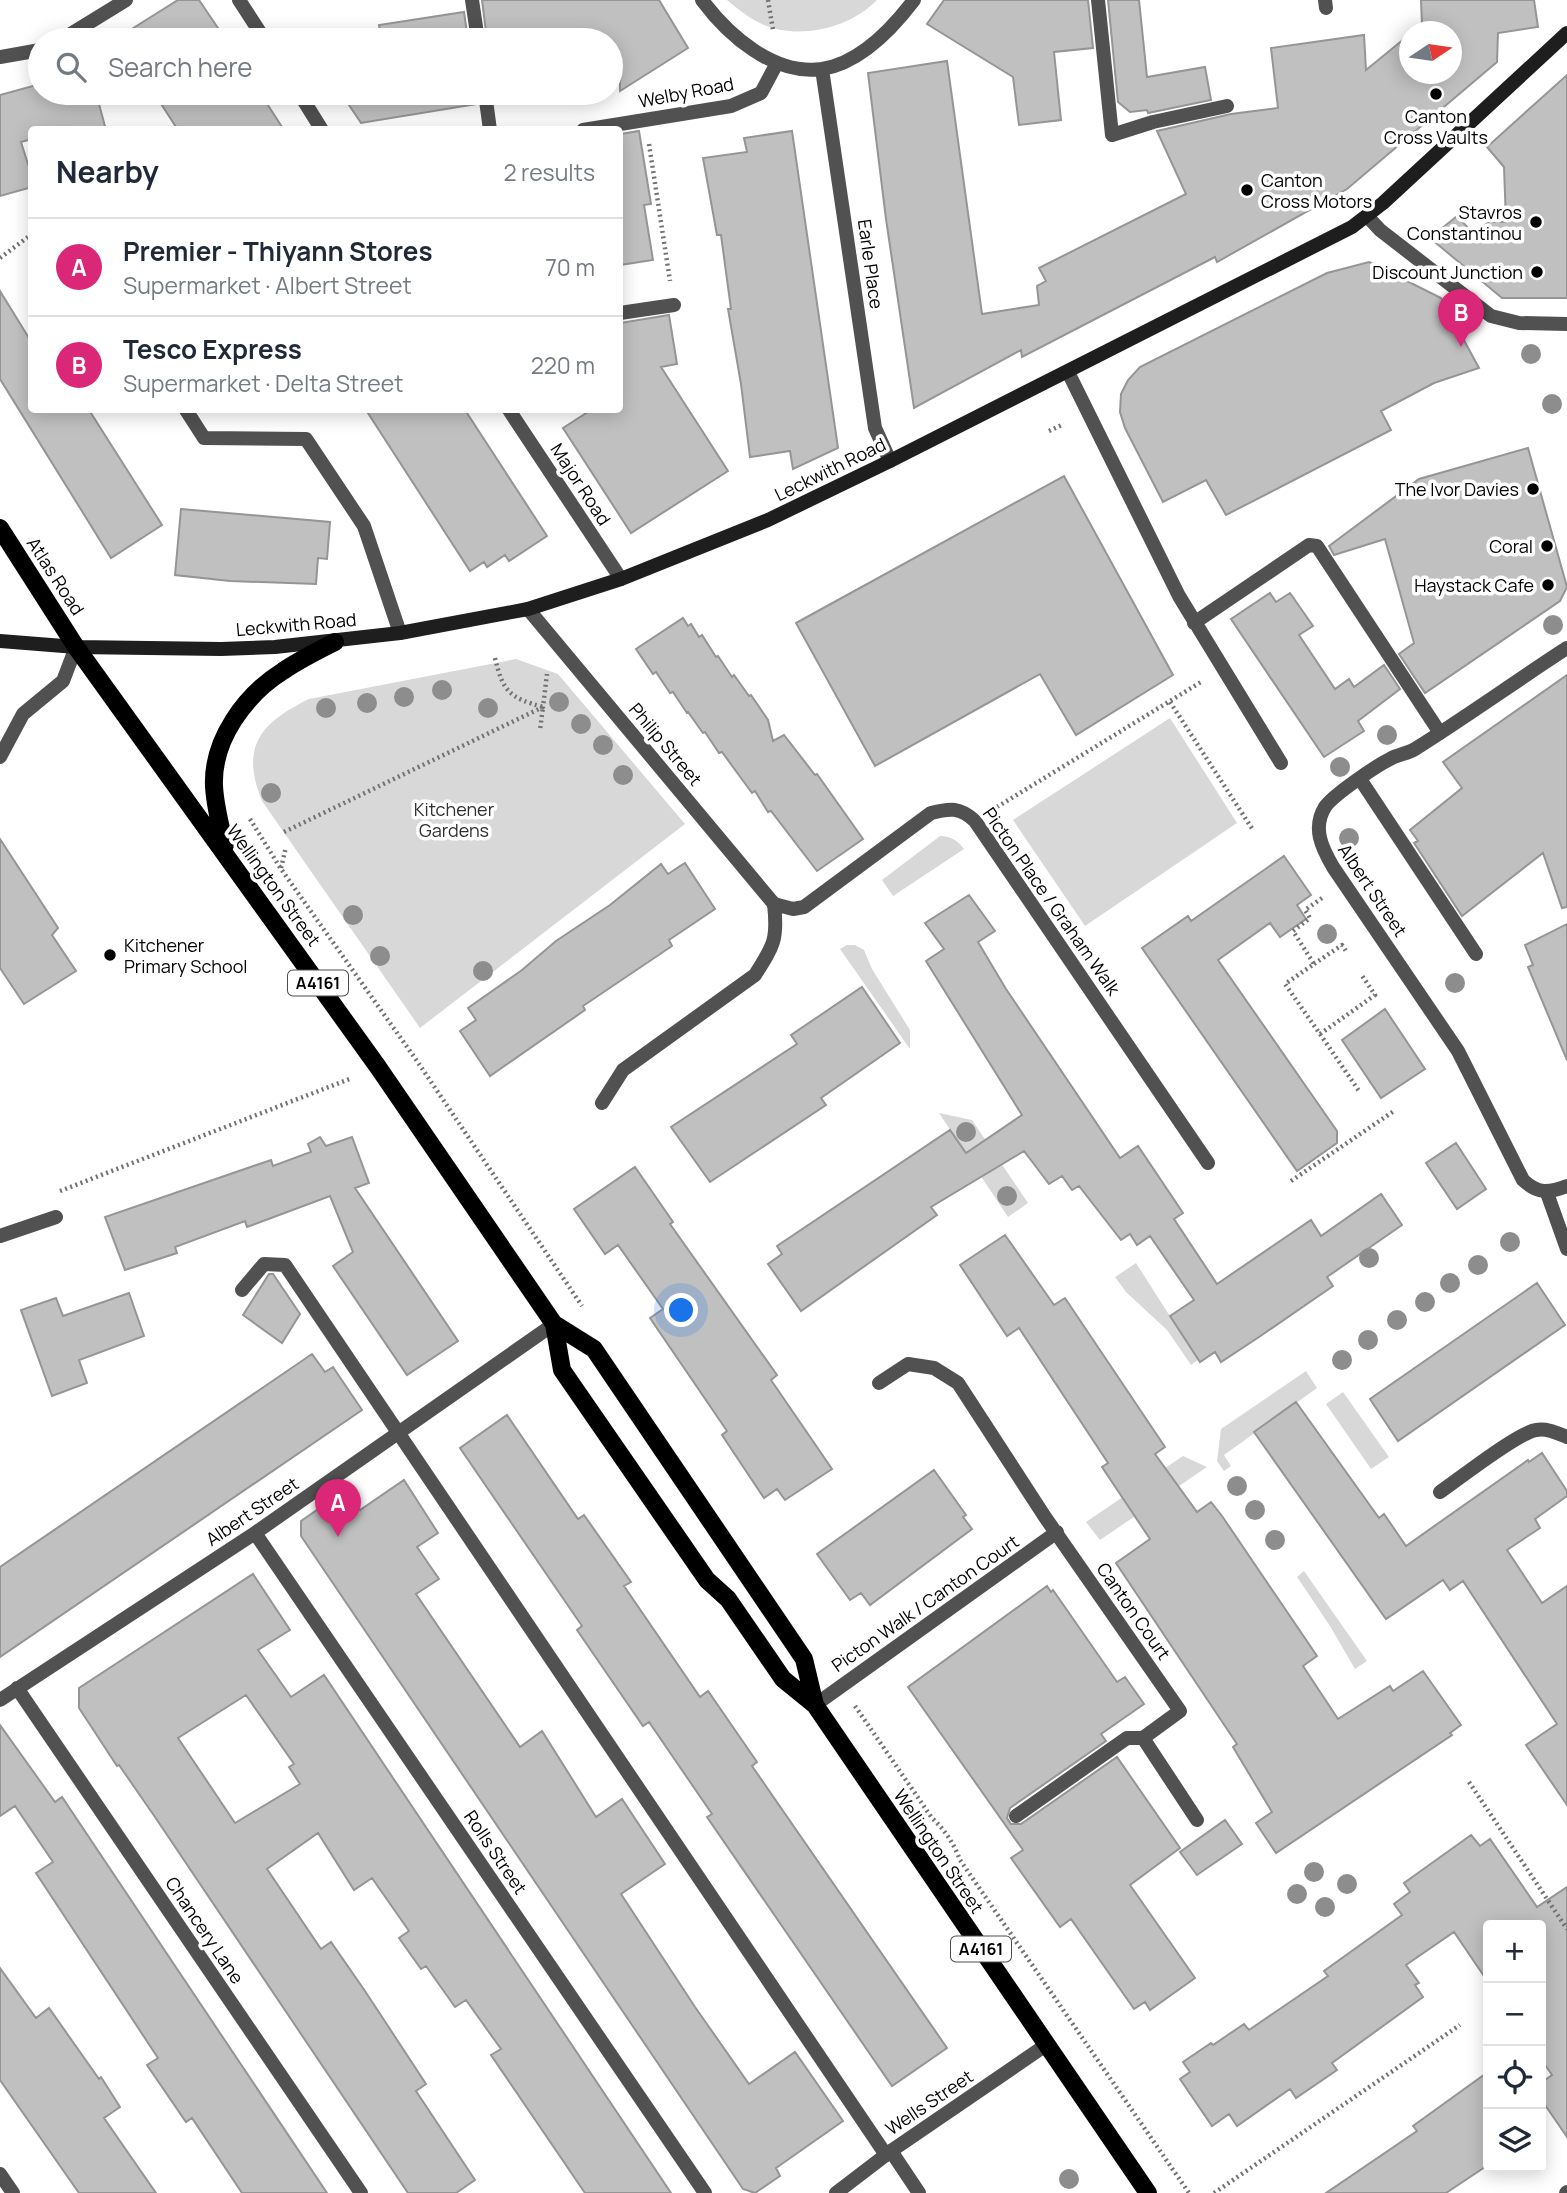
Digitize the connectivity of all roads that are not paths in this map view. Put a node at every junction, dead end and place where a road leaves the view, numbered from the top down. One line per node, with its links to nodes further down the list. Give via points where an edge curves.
1 (126, 0): 7 (street)
2 (239, 0): 8 (street)
3 (472, 0): 9 (street)
4 (702, 0): 13 (street, via 730,31)
5 (914, 0): 14 (street, via 872,45)
6 (1098, 0): 17 (street, via 1112,135)
7 (80, 28)
8 (257, 28)
9 (476, 28)
10 (1567, 33): 21 (main road, Leckwith Road)
11 (28, 54): 12 (street)
12 (0, 57)
13 (777, 63): 14 (street); 20 (street, Welby Road, via 761,93 731,106)
14 (822, 69): 28 (street, Earle Place, via 875,428)
15 (306, 105): 18 (street)
16 (487, 105): 19 (street)
17 (1227, 106)
18 (320, 126)
19 (489, 126)
20 (606, 126)
21 (1367, 216): 24 (street, via 1491,316 1519,323); 25 (main road, Leckwith Road, via 1352,228)
22 (674, 305): 23 (street)
23 (623, 313)
24 (1567, 324)
25 (1068, 372): 28 (main road, Leckwith Road); 32 (street)
26 (188, 413): 33 (street, via 204,438 306,439 364,526)
27 (511, 413): 30 (street, Major Road)
28 (890, 461): 30 (main road, Leckwith Road, via 747,529)
29 (0, 528): 36 (main road, Atlas Road / A4161)
30 (621, 579): 31 (main road, Leckwith Road)
31 (528, 609): 33 (main road, Leckwith Road); 43 (street, Philip Street)
32 (1194, 623): 38 (street, via 1309,545 1317,546); 40 (street)
33 (400, 633): 35 (main road, Leckwith Road)
34 (0, 641): 36 (main road, Leckwith Road)
35 (335, 642): 36 (main road, Leckwith Road, via 221,649); 42 (main road, via 282,671 260,689 221,742 214,783)
36 (76, 647): 39 (street, via 63,681 23,714); 42 (main road, Wellington Street / A4161)
37 (1567, 648): 38 (street, Albert Street)
38 (1440, 733): 41 (street, Albert Street)
39 (0, 757)
40 (1281, 763)
41 (1360, 779): 44 (street); 48 (street, Albert Street, via 1325,807 1319,839 1325,853 1458,1051 1523,1180 1532,1189)
42 (229, 858): 53 (main road, Wellington Street / A4161)
43 (774, 904): 45 (street, via 778,932 755,975 623,1070); 46 (street, Picton Place / Graham Walk, via 793,909 804,906 931,813 949,808 967,814)
44 (1476, 954)
45 (602, 1103)
46 (1208, 1163)
47 (1567, 1186): 48 (street)
48 (1547, 1193): 51 (street)
49 (56, 1217): 50 (street)
50 (0, 1236)
51 (1567, 1249)
52 (242, 1290): 55 (street, via 264,1264 285,1265)
53 (554, 1324): 55 (street, Albert Street); 62 (main road, Wellington Street / A4161, via 562,1370 706,1580 728,1599 783,1679); 62 (main road, Wellington Street / A4161, via 594,1349 804,1659)
54 (879, 1383): 58 (street, Canton Court, via 908,1364 934,1368 958,1383)
55 (399, 1434): 59 (street, Albert Street); 67 (street)
56 (1567, 1437): 57 (street, via 1535,1430)
57 (1440, 1492)
58 (1057, 1532): 62 (street, Picton Walk / Canton Court); 63 (street, Canton Court, via 1180,1711)
59 (255, 1533): 60 (street, Albert Street); 71 (street, Rolls Street)
60 (17, 1688): 61 (street, Albert Street); 70 (street, Chancery Lane)
61 (0, 1700)
62 (815, 1705): 66 (main road, Wellington Street / A4161)
63 (1143, 1738): 64 (street, via 1127,1738); 65 (street)
64 (1016, 1816)
65 (1197, 1820)
66 (1046, 2045): 67 (street, Wells Street); 74 (main road, Wellington Street / A4161)
67 (889, 2153): 72 (street, Wells Street); 73 (street)
68 (0, 2174): 69 (street)
69 (13, 2193)
70 (361, 2193)
71 (705, 2193)
72 (836, 2193)
73 (919, 2193)
74 (1148, 2193)

